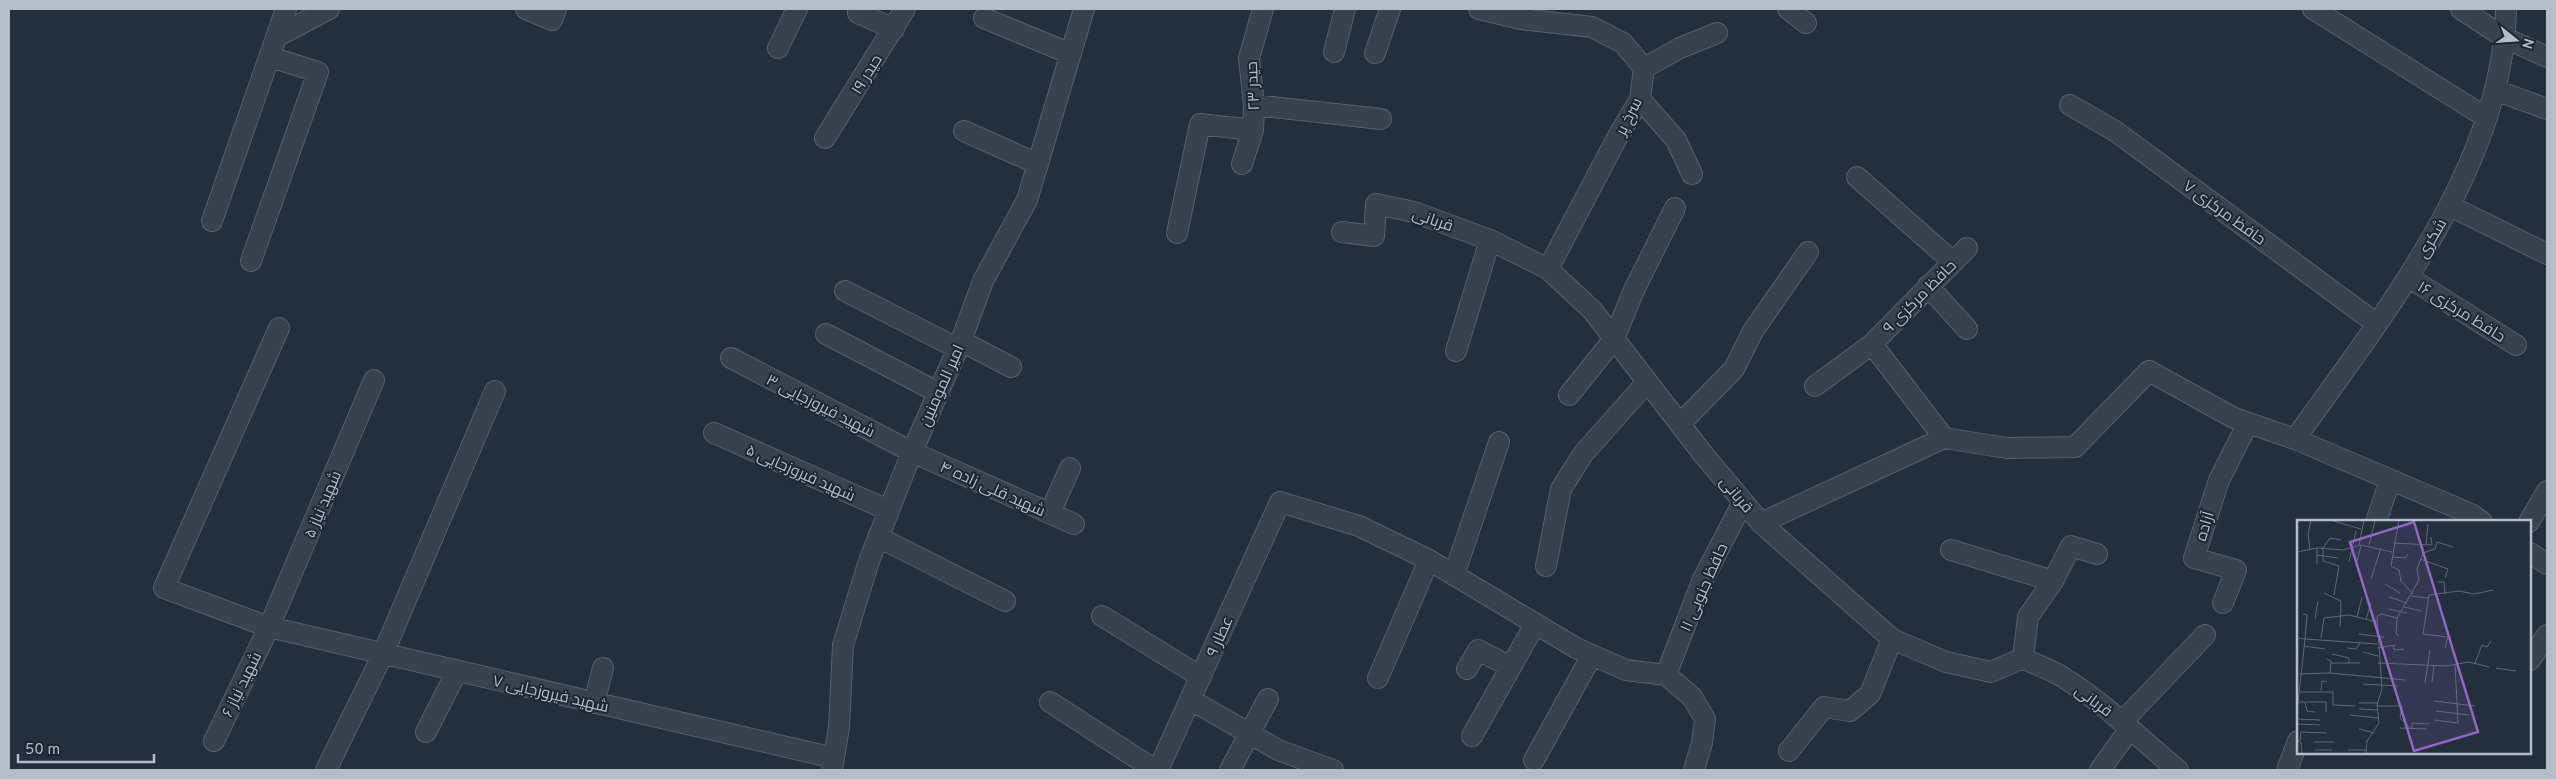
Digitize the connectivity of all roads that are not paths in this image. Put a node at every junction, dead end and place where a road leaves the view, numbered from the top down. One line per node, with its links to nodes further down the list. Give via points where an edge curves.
1 (286, 9): 22 (street)
2 (329, 9): 22 (street)
3 (526, 9): 4 (street, via 552,20)
4 (556, 9)
5 (797, 9): 24 (street)
6 (905, 9): 20 (street, حیدر ۱۹)
7 (1084, 9): 27 (street, امیر المومنین)
8 (1263, 9): 33 (street, حیدر ۲۳, via 1249,58)
9 (1345, 9): 25 (street)
10 (1390, 9): 26 (street)
11 (1479, 9): 17 (street, via 1521,19)
12 (1788, 9): 19 (street)
13 (2312, 9): 36 (street)
14 (2461, 9): 23 (street)
15 (2506, 9): 23 (street, شکری)
16 (858, 13): 20 (street)
17 (1572, 16): 30 (street, via 1623,44)
18 (984, 18): 27 (street)
19 (1806, 23)
20 (894, 29): 40 (street, حیدر ۱۹)
21 (1717, 33): 30 (street)
22 (278, 36): 28 (street)
23 (2505, 38): 29 (street); 31 (street, شکری)
24 (778, 48)
25 (1334, 52)
26 (1375, 53)
27 (1071, 54): 41 (street, امیر المومنین)
28 (270, 57): 47 (street); 54 (street, via 318,72)
29 (2547, 57)
30 (1644, 68): 32 (street, سرخ پر)
31 (2495, 90): 35 (street); 36 (street, شکری)
32 (1640, 100): 43 (street, via 1676,140); 56 (street, سرخ پر)
33 (1254, 105): 37 (street); 38 (street, حیدر ۲۳)
34 (2070, 105): 60 (street, حافظ مرکزی ۷, via 2115,131)
35 (2547, 109)
36 (2486, 118): 45 (street, شکری)
37 (1381, 119)
38 (1253, 130): 42 (street, حیدر ۲۳); 49 (street, via 1200,124)
39 (964, 132): 41 (street)
40 (826, 138)
41 (1038, 164): 66 (street, امیر المومنین, via 1027,200 983,281)
42 (1242, 164)
43 (1692, 174)
44 (1857, 177): 55 (street)
45 (2450, 206): 53 (street); 57 (street, شکری)
46 (1675, 208): 64 (street, via 1634,290)
47 (212, 221)
48 (1342, 232): 50 (street, قربانی, via 1374,236 1376,204 1414,212)
49 (1177, 233)
50 (1490, 240): 56 (street, قربانی); 68 (street)
51 (1967, 248): 55 (street, حافظ مرکزی ۹)
52 (1808, 252): 78 (street, via 1753,331 1734,369)
53 (2547, 254)
54 (251, 261)
55 (1953, 262): 58 (street, حافظ مرکزی ۹)
56 (1548, 269): 64 (street, قربانی, via 1592,310)
57 (2408, 277): 60 (street, شکری); 67 (street, حافظ مرکزی ۱۶)
58 (1928, 286): 62 (street); 65 (street, حافظ مرکزی ۹)
59 (845, 291): 66 (street)
60 (2377, 324): 81 (street, شکری)
61 (278, 328): 108 (street, شهید فیروزجایی ۷, via 164,588)
62 (1966, 329)
63 (826, 334): 75 (street)
64 (1614, 339): 72 (street, قربانی); 76 (street)
65 (1872, 344): 73 (street, حافظ مرکزی ۹); 80 (street, حافظ مرکزی ۹)
66 (959, 345): 70 (street); 75 (street, امیر المومنین)
67 (2516, 345)
68 (1456, 351)
69 (730, 358): 83 (street, شهید فیروزجایی ۳)
70 (1011, 367)
71 (374, 380): 108 (street, شهید نیاز ۵)
72 (1647, 382): 78 (street, قربانی); 101 (street, via 1583,454 1561,489)
73 (1815, 386)
74 (495, 391): 112 (street)
75 (937, 392): 83 (street, امیر المومنین)
76 (1569, 395)
77 (2248, 423): 80 (street, via 2148,371 2075,447 2007,448); 81 (street); 105 (street, آزاده, via 2218,480 2194,558 2236,570)
78 (1680, 424): 87 (street, قربانی)
79 (714, 434): 88 (street, شهید فیروزجایی ۵)
80 (1944, 438): 94 (street)
81 (2295, 439): 85 (street)
82 (1499, 442): 102 (street)
83 (912, 452): 88 (street, امیر المومنین); 89 (street, شهید قلی زاده ۴)
84 (1070, 468): 89 (street)
85 (2390, 480): 90 (street); 91 (street)
86 (2547, 491): 92 (street)
87 (1743, 502): 94 (street, قربانی); 120 (street, حافظ جنوبی ۱۱, via 1702,579)
88 (888, 510): 95 (street, امیر المومنین)
89 (1050, 513): 93 (street, شهید قلی زاده ۴)
90 (2377, 520)
91 (2479, 520)
92 (2530, 520)
93 (1074, 524)
94 (1761, 524): 111 (street, قربانی)
95 (878, 536): 104 (street); 135 (street, امیر المومنین, via 843,645)
96 (1951, 550): 103 (street)
97 (2097, 554): 103 (street, via 2071,546)
98 (2531, 554): 100 (street)
99 (1429, 560): 102 (street); 121 (street, عطار ۹, via 1359,526 1280,502); 122 (street)
100 (2547, 564)
101 (1546, 566)
102 (1454, 576): 107 (street)
103 (2053, 581): 114 (street, via 2028,617)
104 (1006, 601)
105 (2223, 603)
106 (1102, 616): 121 (street)
107 (1535, 624): 113 (street); 116 (street)
108 (269, 627): 112 (street, شهید فیروزجایی ۷); 131 (street, شهید نیاز ۶)
109 (2205, 635): 127 (street)
110 (2547, 635): 115 (street)
111 (1892, 639): 114 (street, قربانی, via 1946,662 1992,672); 133 (street, via 1870,694 1850,711 1824,707)
112 (383, 654): 119 (street, شهید فیروزجایی ۷); 136 (street)
113 (1592, 655): 120 (street, via 1626,670); 134 (street)
114 (2023, 658): 127 (street, قربانی, via 2064,677 2114,713)
115 (2531, 659)
116 (1511, 667): 118 (street, via 1478,650); 130 (street)
117 (604, 668): 126 (street)
118 (1467, 669)
119 (457, 671): 126 (street, شهید فیروزجایی ۷); 128 (street)
120 (1666, 675): 140 (street, via 1692,697 1705,719)
121 (1201, 677): 124 (street, عطار ۹)
122 (1378, 678)
123 (1268, 698): 129 (street)
124 (1191, 700): 129 (street); 137 (street, عطار ۹)
125 (1050, 702): 137 (street, عطار ۹)
126 (594, 703): 135 (street, شهید فیروزجایی ۷)
127 (2126, 726): 141 (street); 142 (street, قربانی)
128 (426, 732)
129 (1249, 733): 138 (street); 139 (street, via 1278,750)
130 (1472, 736)
131 (214, 741)
132 (2297, 744): 143 (street)
133 (1789, 751)
134 (1534, 760)
135 (833, 764)
136 (326, 770)
137 (1157, 770)
138 (1230, 770)
139 (1333, 770)
140 (1694, 770)
141 (2100, 770)
142 (2178, 770)
143 (2287, 770)

